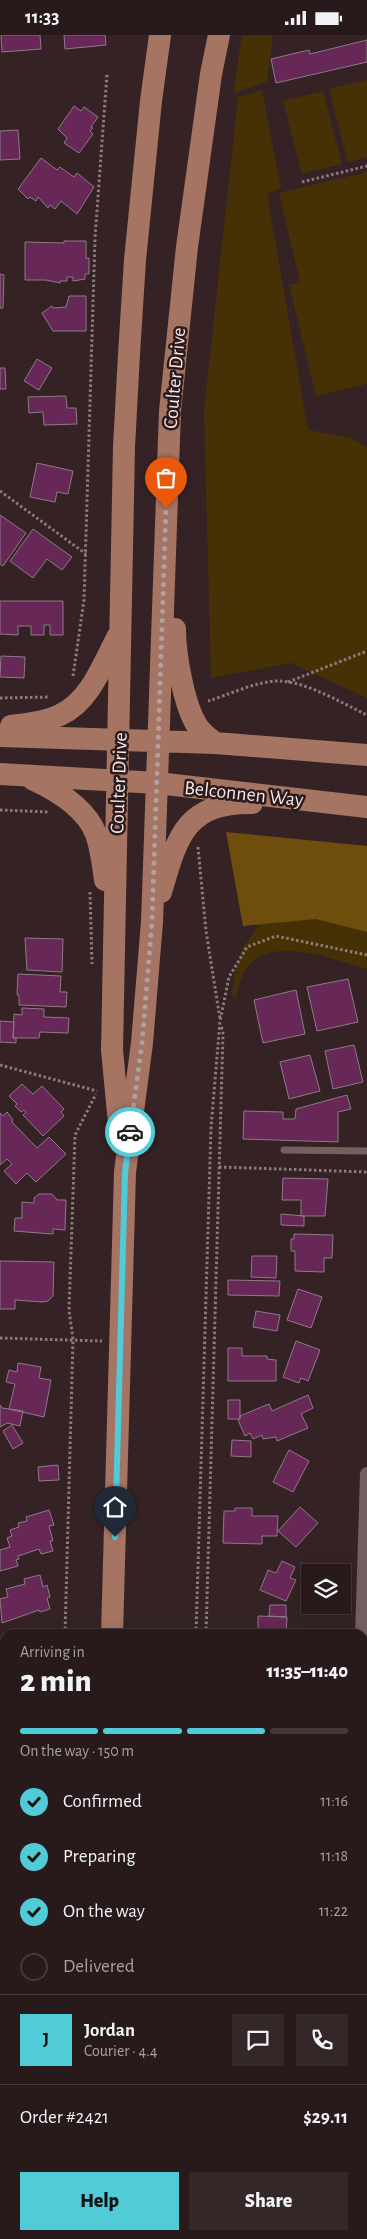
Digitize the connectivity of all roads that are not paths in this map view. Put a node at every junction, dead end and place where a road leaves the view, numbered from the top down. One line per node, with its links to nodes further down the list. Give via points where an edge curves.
1 (160, 35): 4 (main road, Coulter Drive, via 150,101 128,353)
2 (219, 35): 3 (main road, Coulter Drive, via 187,247)
3 (170, 411): 8 (main road, Coulter Drive); 9 (main road, via 178,475 176,655 189,707 204,735)
4 (120, 631): 5 (main road, via 94,682 79,701 47,720); 7 (main road, Coulter Drive)
5 (0, 728)
6 (0, 736): 7 (main road)
7 (119, 739): 8 (main road); 12 (main road, Coulter Drive)
8 (157, 741): 9 (main road); 13 (main road, Coulter Drive)
9 (215, 743): 10 (main road)
10 (367, 755)
11 (11, 775): 12 (main road, Belconnen Way); 15 (main road, via 60,794 92,827 98,842)
12 (118, 781): 13 (main road, Belconnen Way); 15 (main road, Coulter Drive)
13 (157, 783): 14 (main road, Belconnen Way); 16 (main road, Coulter Drive)
14 (361, 806): 16 (main road, via 243,803 227,804 204,812 184,829 176,843)
15 (113, 920): 19 (main road, Coulter Drive, via 112,1050)
16 (152, 922): 19 (main road, Coulter Drive, via 142,1043)
17 (284, 1150): 18 (lane)
18 (367, 1151)
19 (125, 1173): 21 (main road, Coulter Drive)
20 (367, 1475): 22 (street)
21 (112, 1629)
22 (362, 1629)

